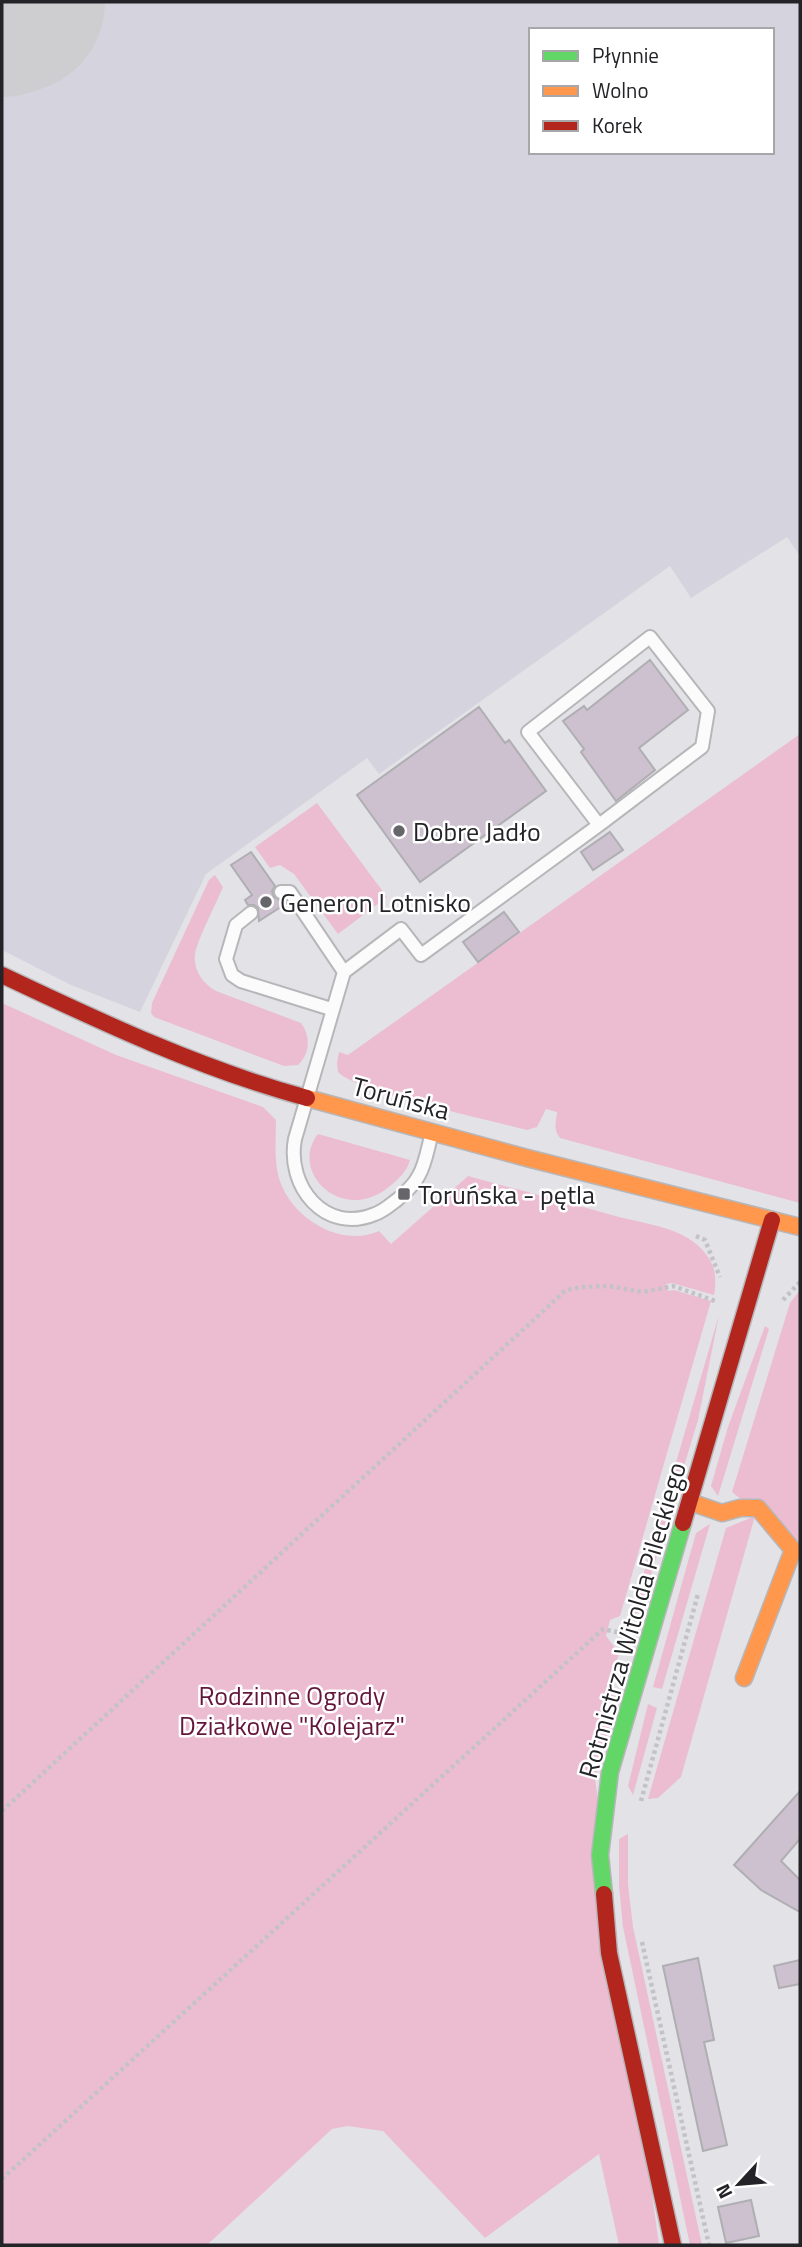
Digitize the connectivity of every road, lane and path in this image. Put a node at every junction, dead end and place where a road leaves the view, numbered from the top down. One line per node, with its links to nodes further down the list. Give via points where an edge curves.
1 (599, 825): 1 (lane, via 528,732 650,637 708,711 702,747); 4 (lane, via 421,955 401,929)
2 (281, 892): 4 (lane, via 290,892)
3 (251, 913): 6 (lane, via 236,925 226,959 232,975)
4 (344, 972): 6 (lane)
5 (2, 975): 7 (street, Toruńska, via 125,1033)
6 (331, 1009): 7 (lane)
7 (308, 1098): 8 (street, Toruńska); 8 (lane, via 293,1151 296,1178 319,1209 341,1217 375,1214 404,1194 419,1175)
8 (432, 1132): 9 (street, Toruńska)
9 (772, 1220): 10 (street, Toruńska); 14 (street, Rotmistrza Witolda Pileckiego)
10 (800, 1227)
11 (800, 1282): 13 (path, via 784,1298)
12 (717, 1301): 19 (path, via 673,1286 643,1292 608,1286 566,1290)
13 (781, 1311)
14 (690, 1502): 17 (street, via 722,1513 758,1508 793,1550); 22 (street, Rotmistrza Witolda Pileckiego, via 610,1772 600,1855 609,1953)
15 (700, 1588): 18 (path)
16 (622, 1633): 21 (path, via 603,1629)
17 (744, 1678)
18 (639, 1810)
19 (2, 1811)
20 (641, 1937): 23 (path)
21 (2, 2179)
22 (673, 2245)
23 (709, 2245)

